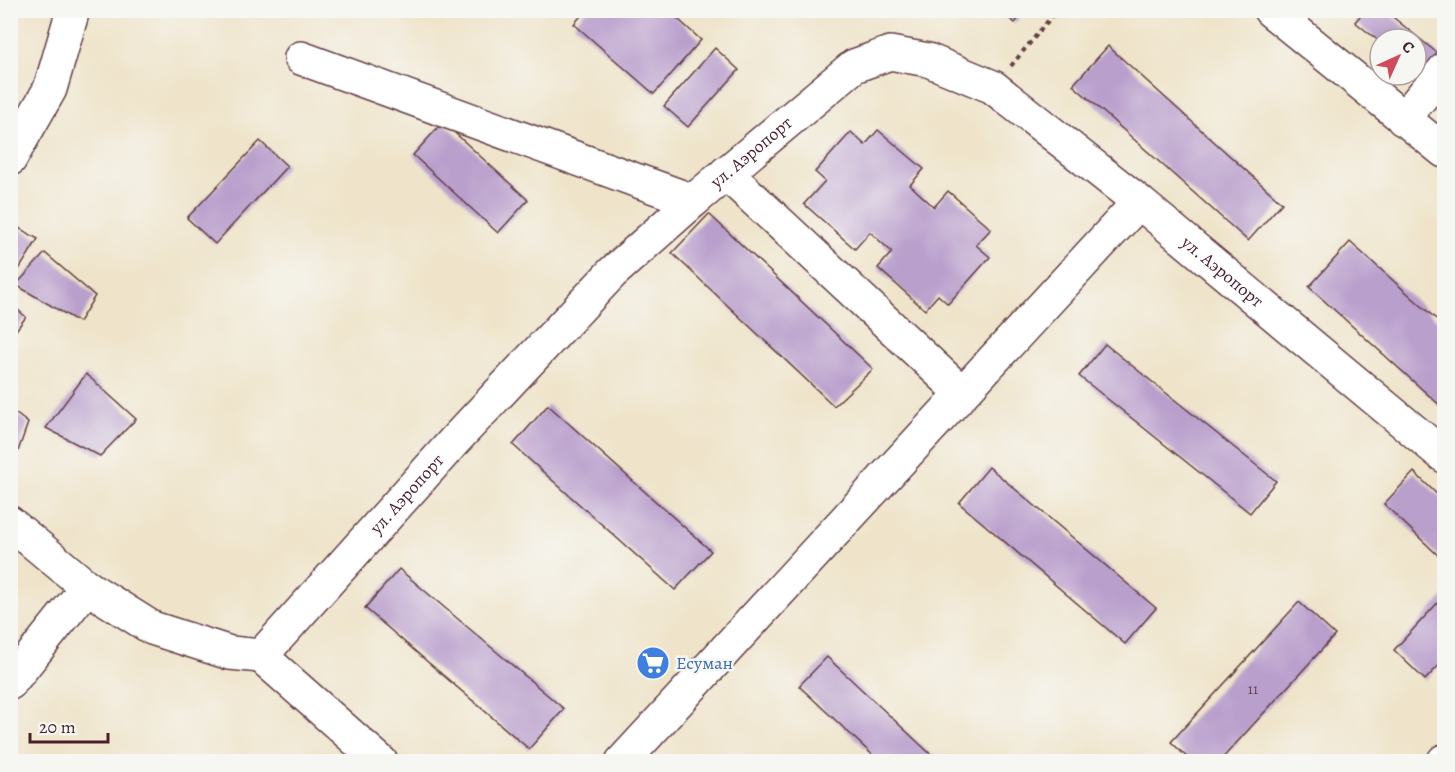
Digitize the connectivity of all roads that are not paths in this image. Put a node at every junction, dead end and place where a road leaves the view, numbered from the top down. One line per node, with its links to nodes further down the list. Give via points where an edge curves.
1 (73, 10): 7 (street, via 50,89)
2 (1270, 10): 5 (street)
3 (301, 58): 9 (street)
4 (1444, 70): 5 (street)
5 (1403, 119): 6 (street)
6 (1444, 151)
7 (10, 159)
8 (726, 173): 9 (street, ул. Аэропорт); 10 (street, ул. Аэропорт, via 854,66 890,53 928,60 993,87); 11 (street)
9 (693, 201): 15 (street, ул. Аэропорт, via 612,273)
10 (1139, 202): 11 (street); 12 (street, ул. Аэропорт)
11 (962, 393): 18 (street)
12 (1444, 456)
13 (10, 523): 14 (street)
14 (87, 587): 15 (street, via 152,628 231,653); 16 (street)
15 (261, 656): 17 (street)
16 (10, 683)
17 (381, 762)
18 (622, 762)

